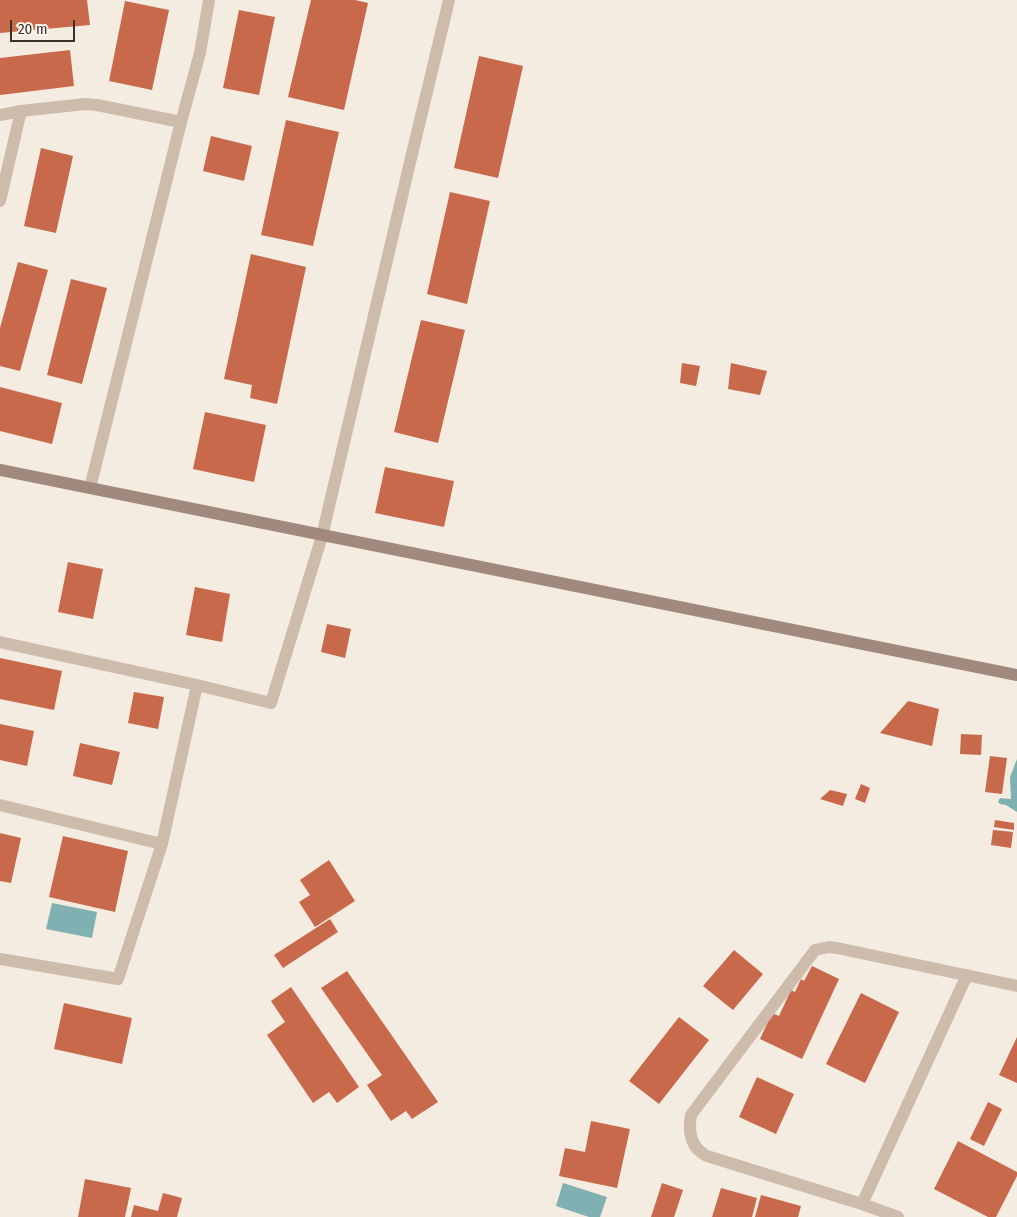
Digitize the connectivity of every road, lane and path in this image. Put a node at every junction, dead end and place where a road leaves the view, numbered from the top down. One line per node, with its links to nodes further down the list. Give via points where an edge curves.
1 (209, 0): 5 (street, via 200,53)
2 (449, 0): 9 (street)
3 (21, 111): 4 (street); 5 (street, via 85,104); 6 (street)
4 (0, 115)
5 (181, 122): 8 (street)
6 (0, 202)
7 (0, 470): 8 (street)
8 (90, 488): 9 (street)
9 (322, 536): 11 (street); 12 (street, via 271,703)
10 (0, 642): 12 (street)
11 (1017, 675)
12 (197, 685): 14 (street)
13 (0, 805): 14 (street)
14 (162, 844): 15 (street, via 118,980)
15 (0, 959)
16 (967, 975): 17 (street); 18 (street); 18 (street, via 837,948 815,950 691,1115 692,1140 700,1153)
17 (1017, 986)
18 (862, 1204): 19 (street)
19 (898, 1217)

